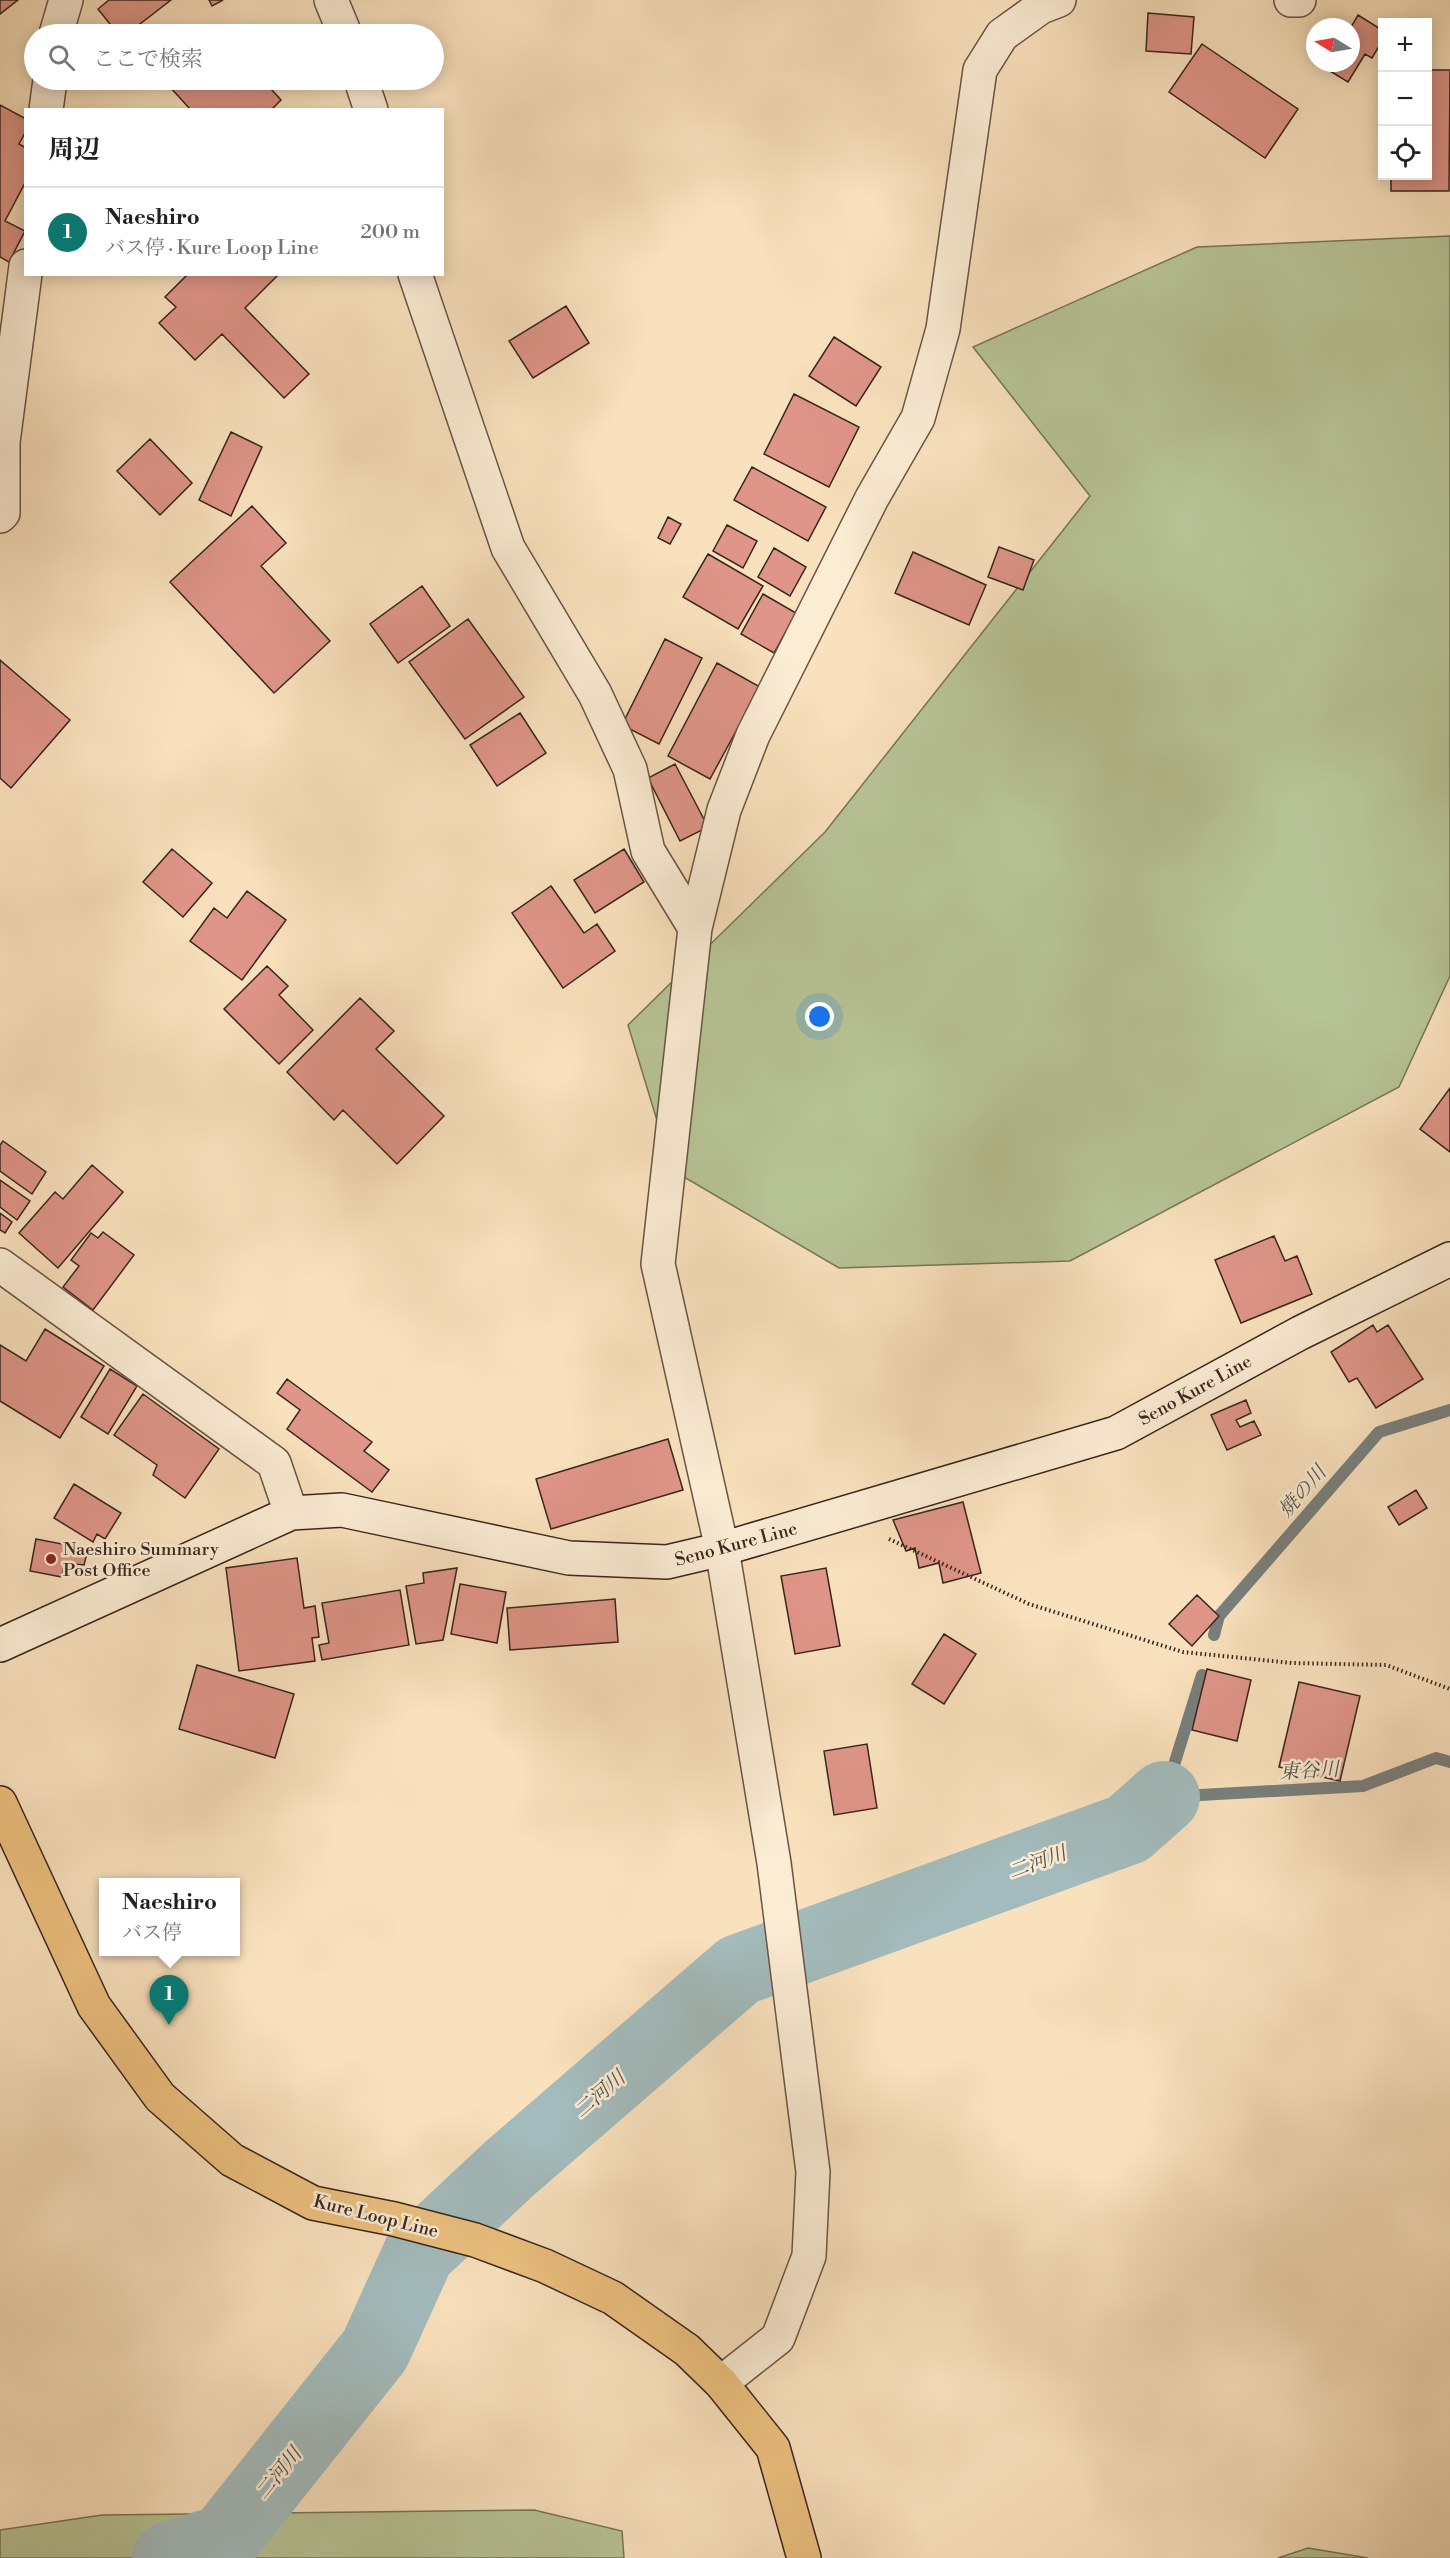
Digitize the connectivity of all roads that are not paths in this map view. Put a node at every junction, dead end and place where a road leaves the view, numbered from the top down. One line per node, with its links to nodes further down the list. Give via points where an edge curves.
1 (66, 0): 6 (street)
2 (331, 0): 7 (street)
3 (1059, 0): 15 (street, via 1041,7 1002,36 980,70 943,329 918,418 872,498 753,735 724,810)
4 (1291, 0): 5 (street)
5 (1299, 0)
6 (59, 24)
7 (341, 24)
8 (49, 90): 10 (street)
9 (364, 90): 11 (street)
10 (46, 108)
11 (370, 108)
12 (25, 276): 14 (street, via 3,442)
13 (417, 276): 15 (street, via 508,548 595,694 630,769 648,851)
14 (0, 516)
15 (695, 928): 19 (street, via 658,1264)
16 (1450, 1259): 19 (street, Seno Kure Line, via 1300,1333 1116,1433)
17 (0, 1265): 18 (street, via 274,1463)
18 (291, 1513): 19 (street, Seno Kure Line, via 342,1510 568,1558 667,1562); 20 (street, Seno Kure Line)
19 (722, 1549): 22 (street, via 774,1863 813,2172 809,2256 778,2338)
20 (0, 1645)
21 (0, 1803): 22 (main road, Kure Loop Line, via 94,2006 160,2097 232,2160 313,2202 475,2240 545,2266 612,2298 687,2350)
22 (721, 2383): 23 (main road, Kure Loop Line, via 773,2448)
23 (804, 2558)

